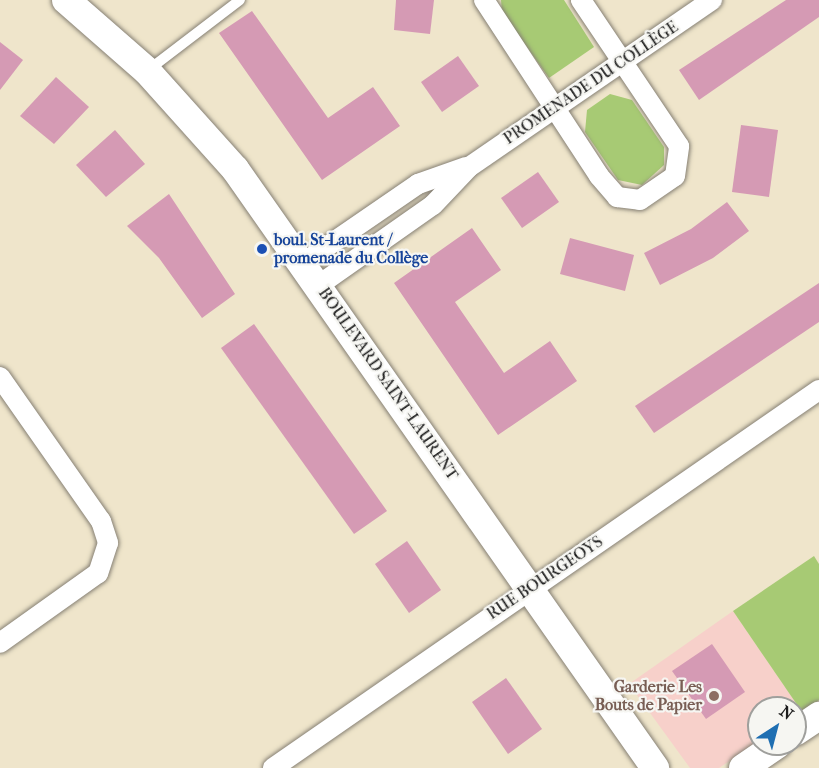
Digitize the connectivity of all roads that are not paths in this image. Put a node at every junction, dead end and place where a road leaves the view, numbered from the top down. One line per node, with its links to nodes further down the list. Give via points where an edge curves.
1 (66, 0): 7 (street, BOULEVARD SAINT-LAURENT)
2 (240, 0): 7 (lane)
3 (484, 0): 8 (street)
4 (581, 0): 6 (street)
5 (712, 0): 6 (street, PROMENADE DU COLLÈGE)
6 (622, 62): 8 (street, PROMENADE DU COLLÈGE); 8 (street, via 682,155 675,176 651,195 617,197)
7 (147, 71): 10 (street, BOULEVARD SAINT-LAURENT, via 220,150)
8 (553, 109): 9 (street, PROMENADE DU COLLÈGE)
9 (469, 166): 10 (street, PROMENADE DU COLLÈGE, via 434,205); 10 (street, PROMENADE DU COLLÈGE, via 418,184)
10 (311, 274): 13 (street, BOULEVARD SAINT-LAURENT)
11 (0, 377): 14 (street, via 100,521 108,543 98,573)
12 (819, 390): 13 (street, RUE BOURGEOYS)
13 (531, 588): 16 (street, RUE BOURGEOYS); 17 (street, BOULEVARD SAINT-LAURENT)
14 (0, 643)
15 (760, 756): 18 (street)
16 (273, 768)
17 (655, 768)
18 (743, 768)

